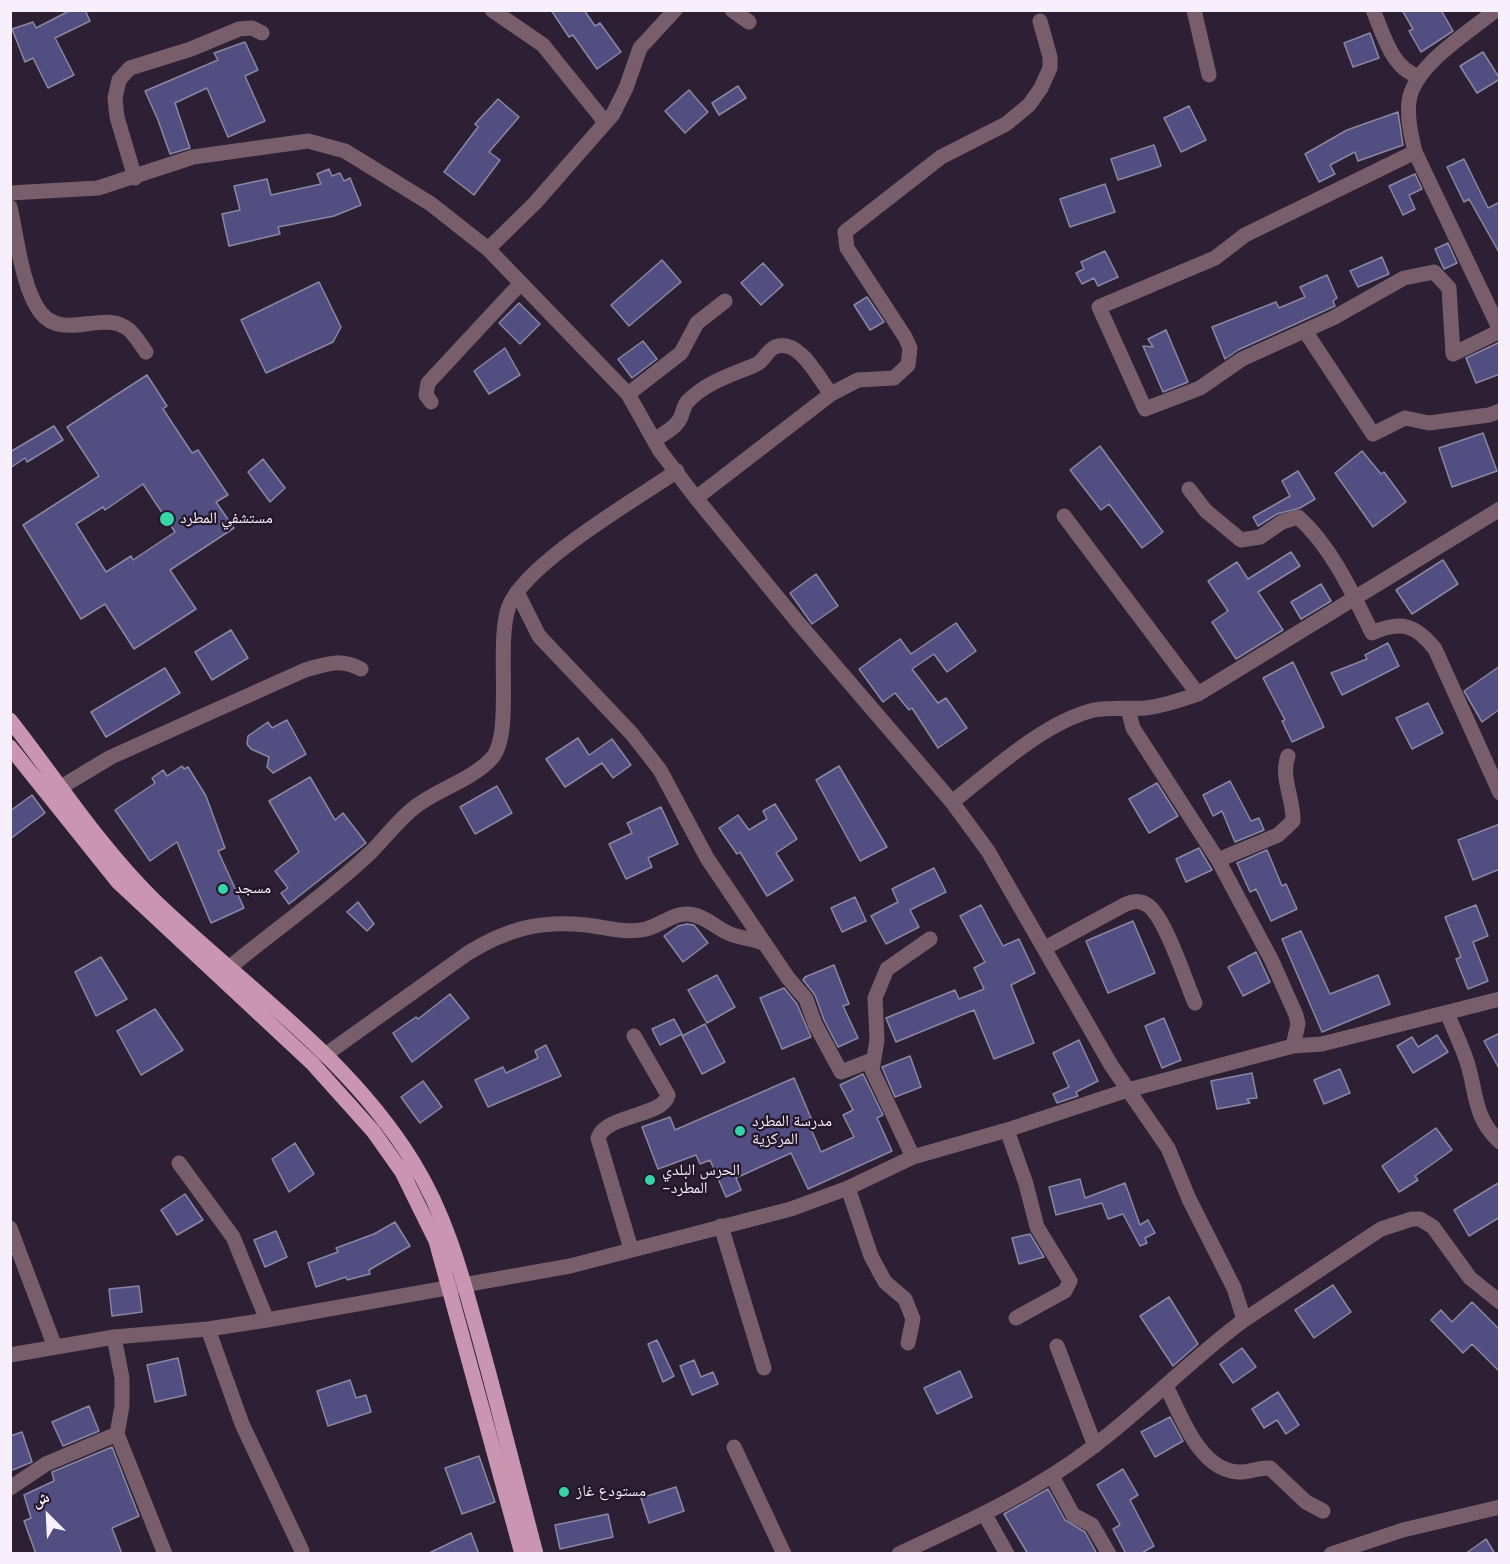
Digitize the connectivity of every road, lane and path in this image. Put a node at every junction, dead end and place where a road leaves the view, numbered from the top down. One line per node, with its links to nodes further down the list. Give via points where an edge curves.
1 (492, 10): 12 (street, via 543,45)
2 (675, 10): 12 (street, via 640,48 626,88)
3 (732, 10): 8 (street)
4 (1194, 10): 10 (street)
5 (1373, 10): 11 (street, via 1391,52 1408,74)
6 (1496, 10): 11 (street)
7 (1040, 21): 24 (street, via 1050,68 1029,105 1006,124 940,157 845,232 847,248 905,337 911,357 903,373 894,378 858,380)
8 (749, 22)
9 (262, 33): 14 (street, via 252,28 239,29 130,68 119,80 115,98 117,117)
10 (1209, 75)
11 (1419, 76): 13 (street, via 1409,99)
12 (605, 122): 17 (street, via 535,203)
13 (1414, 152): 20 (street); 21 (street, via 1245,235 1215,258 1099,307 1145,409 1200,388 1242,359)
14 (135, 178): 15 (street, via 98,188); 17 (street, via 212,154 292,142 321,143 345,151 431,204)
15 (10, 193)
16 (10, 207): 22 (street, via 27,283 40,313 49,322 64,325 118,324 127,328)
17 (488, 249): 18 (street)
18 (520, 284): 23 (street); 25 (street, via 428,383 426,394)
19 (725, 301): 23 (street, via 697,323 681,353)
20 (1500, 330): 21 (street, via 1453,354 1449,288 1434,272 1404,278)
21 (1305, 331): 26 (street, via 1373,434 1405,418 1429,423)
22 (146, 352)
23 (628, 394): 27 (street)
24 (831, 394): 27 (street, via 802,356 781,346 766,354 759,364 733,372 701,392 686,404 676,424); 30 (street)
25 (431, 402)
26 (1500, 411)
27 (655, 439): 28 (street)
28 (677, 471): 30 (street); 33 (street, via 556,554 526,579)
29 (1189, 489): 34 (street, via 1206,511 1241,540 1260,537 1282,522 1298,517 1311,529)
30 (696, 498): 43 (street)
31 (1500, 509): 34 (street)
32 (1064, 516): 36 (street)
33 (517, 592): 46 (street, via 540,636 632,734 660,770 707,858); 48 (street, via 505,622 500,739 492,758 407,813 372,852)
34 (1355, 598): 36 (street); 42 (street, via 1372,633 1392,624 1422,632 1435,649)
35 (361, 669): 41 (street, via 347,662 305,670 111,757)
36 (1198, 694): 37 (street)
37 (1128, 709): 43 (street, via 1096,710 1061,723); 44 (street, via 1136,734)
38 (10, 720): 41 (main road)
39 (10, 747): 65 (main road, via 118,882 278,1029 373,1131 402,1172)
40 (1288, 756): 44 (street, via 1285,770 1293,821 1278,835)
41 (61, 787): 48 (main road, via 140,886)
42 (1500, 793)
43 (952, 802): 47 (street, via 988,851)
44 (1218, 860): 53 (street, via 1296,1015)
45 (930, 939): 55 (street, via 887,969 874,998 877,1040)
46 (765, 944): 54 (street, via 727,933 693,914 632,930 532,924 468,953); 55 (street, via 806,999 841,1072)
47 (1045, 948): 50 (street, via 1124,905 1143,902 1161,925); 56 (street)
48 (230, 967): 54 (main road)
49 (1500, 999): 51 (street)
50 (1195, 1004)
51 (1447, 1013): 53 (street, via 1322,1044); 58 (street, via 1468,1064 1474,1101 1489,1131)
52 (634, 1036): 64 (street, via 668,1095 661,1104 607,1126 598,1138)
53 (1293, 1046): 56 (street)
54 (325, 1054): 65 (main road, via 414,1163 449,1234)
55 (872, 1060): 59 (street, via 872,1070)
56 (1128, 1090): 57 (street); 69 (street, via 1168,1148 1189,1200 1234,1288)
57 (1007, 1130): 59 (street); 67 (street, via 1037,1227 1070,1281 1065,1291)
58 (1500, 1142)
59 (914, 1158): 61 (street)
60 (179, 1163): 68 (street, via 233,1237)
61 (848, 1188): 62 (street, via 791,1209); 72 (street, via 871,1256 885,1282 905,1299 914,1319)
62 (721, 1226): 64 (street); 76 (street)
63 (10, 1228): 74 (street)
64 (631, 1249): 65 (street, via 570,1266)
65 (457, 1286): 68 (street); 88 (main road); 89 (main road)
66 (1500, 1302): 69 (street, via 1470,1278 1433,1227 1412,1219 1381,1229)
67 (1016, 1318)
68 (267, 1320): 70 (street)
69 (1244, 1320): 77 (street)
70 (208, 1329): 71 (street); 86 (street, via 242,1424)
71 (114, 1337): 74 (street); 78 (street, via 122,1378)
72 (908, 1343)
73 (1057, 1346): 79 (street)
74 (55, 1347): 75 (street)
75 (10, 1355)
76 (764, 1368)
77 (1166, 1386): 79 (street); 84 (street, via 1205,1455 1219,1466 1237,1472 1273,1469 1306,1502)
78 (117, 1434): 82 (street, via 46,1464); 87 (street)
79 (1095, 1446): 81 (street)
80 (734, 1447): 90 (street)
81 (1052, 1476): 85 (street); 93 (street, via 1073,1515 1094,1528)
82 (10, 1488)
83 (1500, 1507): 94 (street, via 1404,1530)
84 (1323, 1511)
85 (985, 1515): 91 (street); 92 (street)
86 (302, 1551)
87 (165, 1554)
88 (522, 1554)
89 (536, 1554)
90 (784, 1554)
91 (899, 1554)
92 (1007, 1554)
93 (1109, 1554)
94 (1331, 1554)

